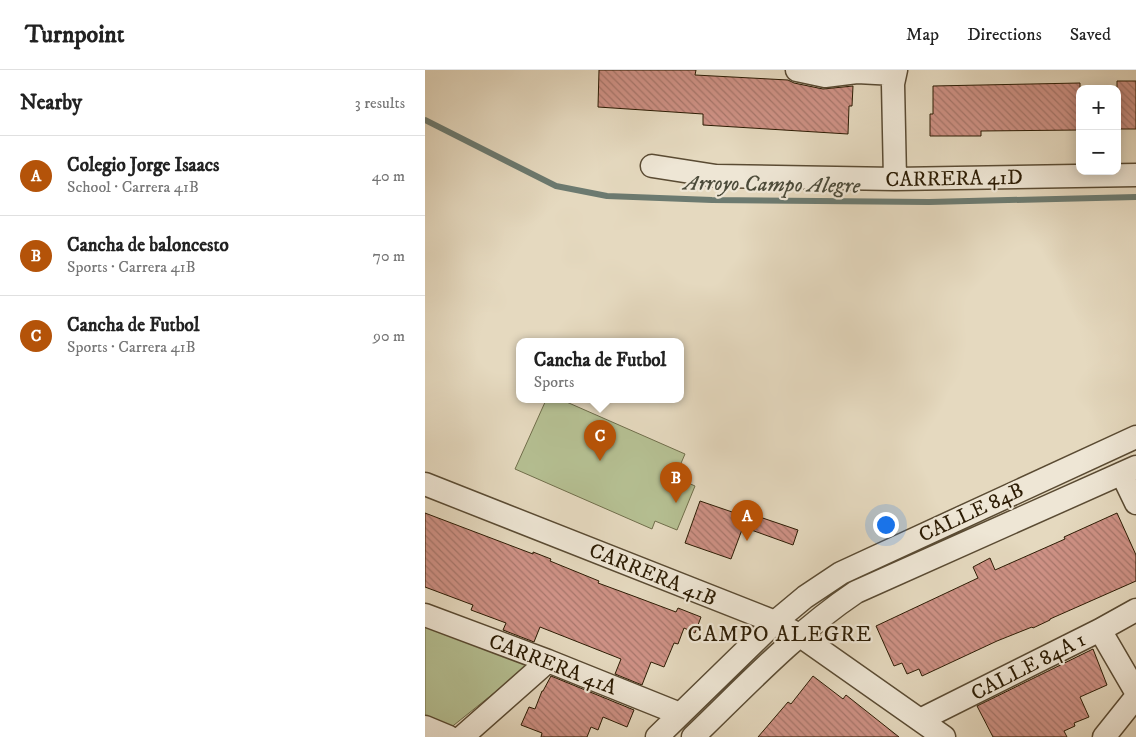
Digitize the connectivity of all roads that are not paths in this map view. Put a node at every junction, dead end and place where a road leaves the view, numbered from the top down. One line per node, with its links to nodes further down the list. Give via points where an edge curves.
1 (797, 70): 2 (street, via 825,76)
2 (896, 72): 5 (street, via 893,84)
3 (652, 166): 5 (street, CARRERA 41D, via 717,176)
4 (1136, 175): 5 (street, CARRERA 41D)
5 (895, 179)
6 (1136, 437): 12 (street, CALLE 84B, via 841,572)
7 (1129, 470): 9 (street); 14 (street, CALLE 84B, via 856,592)
8 (425, 484): 12 (street, CARRERA 41B)
9 (1136, 503)
10 (1136, 610): 13 (street, CALLE 84A 1)
11 (425, 615): 15 (street, CARRERA 41A)
12 (775, 622): 14 (street, CARRERA 41B); 18 (street, CALLE 84B)
13 (1100, 630): 16 (street); 19 (street, CALLE 84A 1)
14 (799, 635): 19 (street, CARRERA 41B); 24 (street, CALLE 84B)
15 (548, 660): 18 (street, CARRERA 41A); 22 (street)
16 (1136, 692)
17 (1136, 696): 26 (street)
18 (680, 714): 23 (street, CALLE 84B)
19 (920, 720): 25 (street, CARRERA 41B)
20 (425, 727): 21 (street)
21 (449, 737)
22 (462, 737)
23 (657, 737)
24 (693, 737)
25 (944, 737)
26 (1104, 737)

